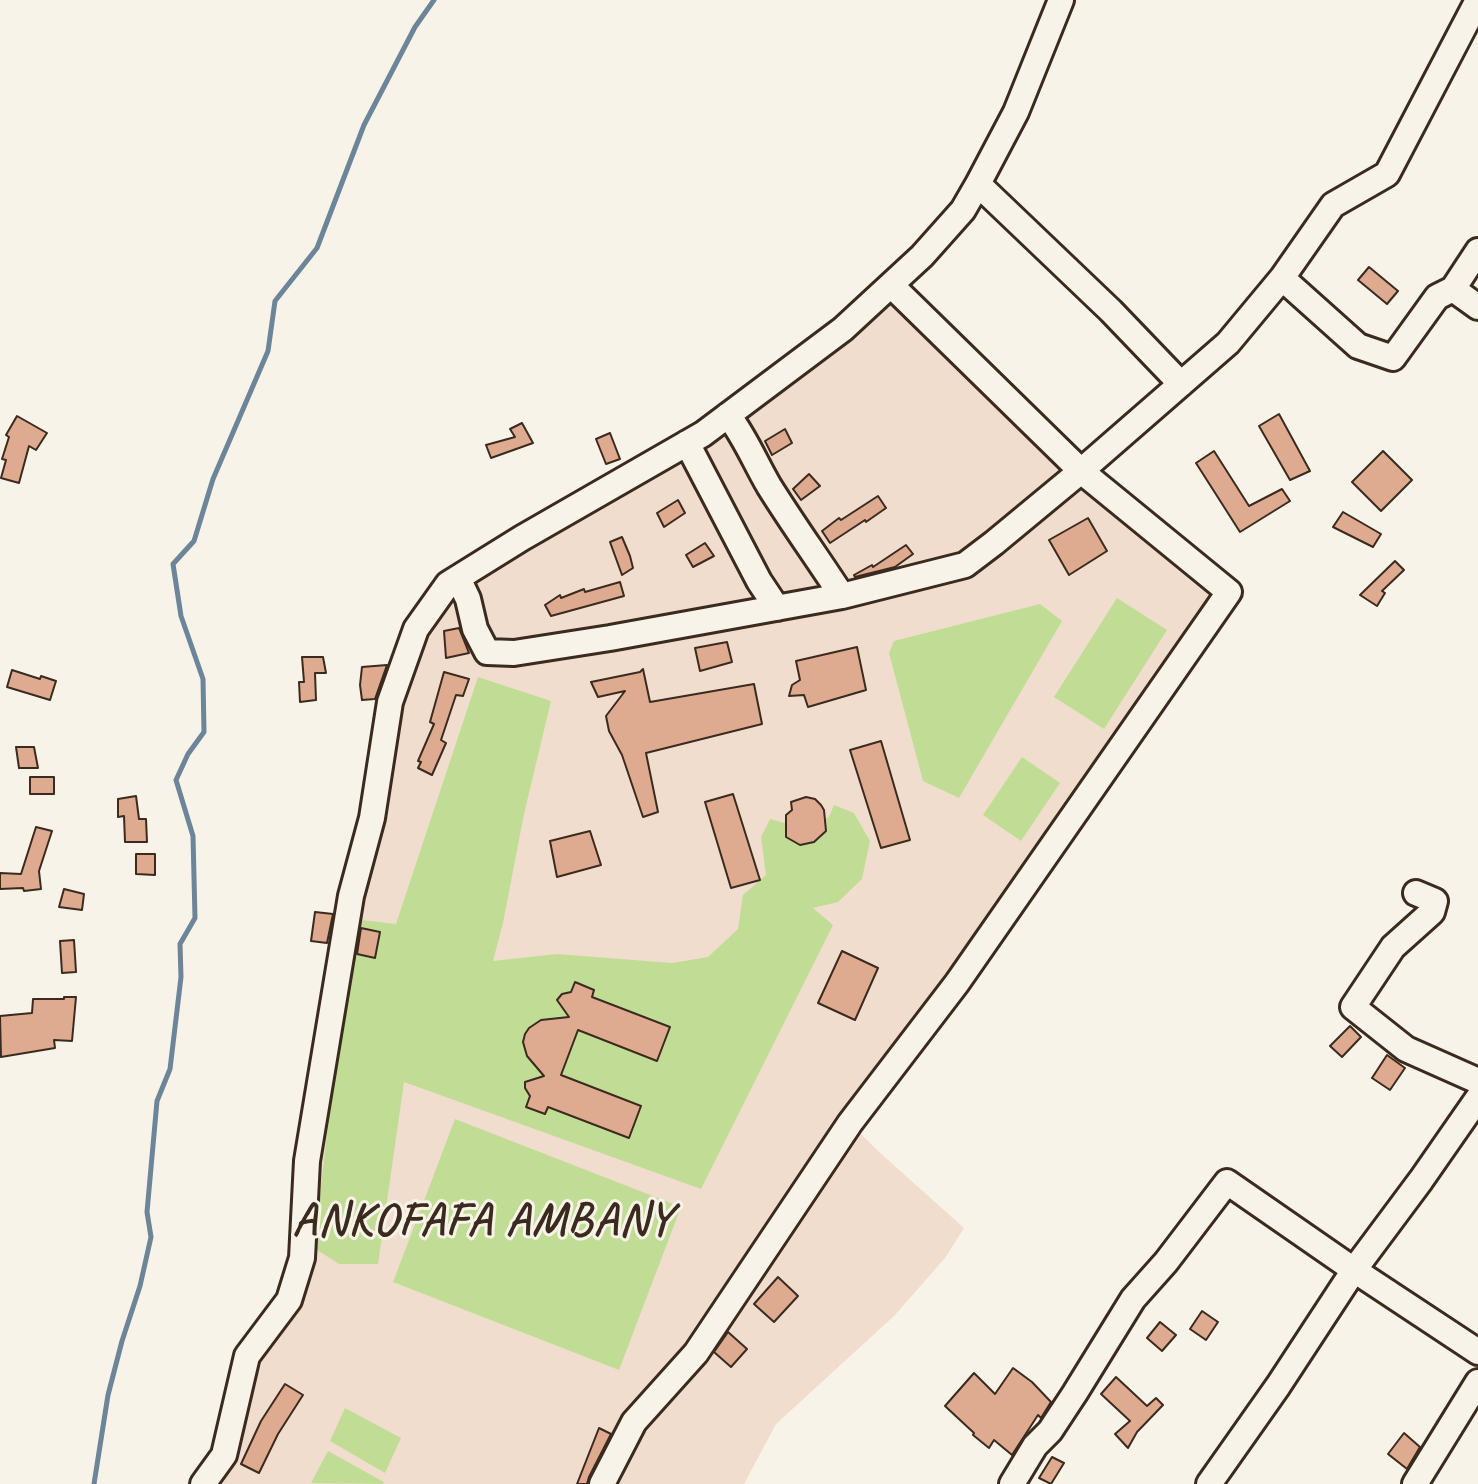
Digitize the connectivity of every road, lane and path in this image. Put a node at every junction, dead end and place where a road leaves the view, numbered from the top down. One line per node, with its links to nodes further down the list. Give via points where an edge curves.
1 (1061, 0): 3 (street, via 1016,112)
2 (1478, 0): 5 (street, via 1387,174 1333,205)
3 (978, 184): 6 (street, via 963,210); 9 (street)
4 (1478, 251): 7 (street)
5 (1282, 278): 7 (street, via 1358,346 1393,358 1437,297); 9 (street, via 1228,343)
6 (891, 285): 10 (street, via 843,329); 12 (street)
7 (1453, 289): 8 (street)
8 (1478, 307)
9 (1181, 384): 12 (street)
10 (728, 415): 11 (street); 14 (street)
11 (687, 443): 13 (street); 15 (street)
12 (1081, 471): 14 (street, via 965,565); 23 (street, via 1229,592 957,983 850,1123 696,1353 634,1422)
13 (458, 578): 15 (street, via 487,652 514,653); 22 (street, via 416,629 390,702 323,1059 307,1161 302,1258 289,1300 247,1356 224,1455)
14 (842, 596): 15 (street)
15 (777, 608)
16 (1416, 893): 17 (street, via 1435,901 1432,912 1393,947 1353,1007 1406,1049)
17 (1478, 1081)
18 (1478, 1098): 19 (street)
19 (1354, 1270): 20 (street); 24 (street, via 1227,1182 1133,1299); 25 (street)
20 (1478, 1352)
21 (1478, 1382): 26 (street)
22 (203, 1484)
23 (602, 1484)
24 (1012, 1484)
25 (1209, 1484)
26 (1415, 1484)

